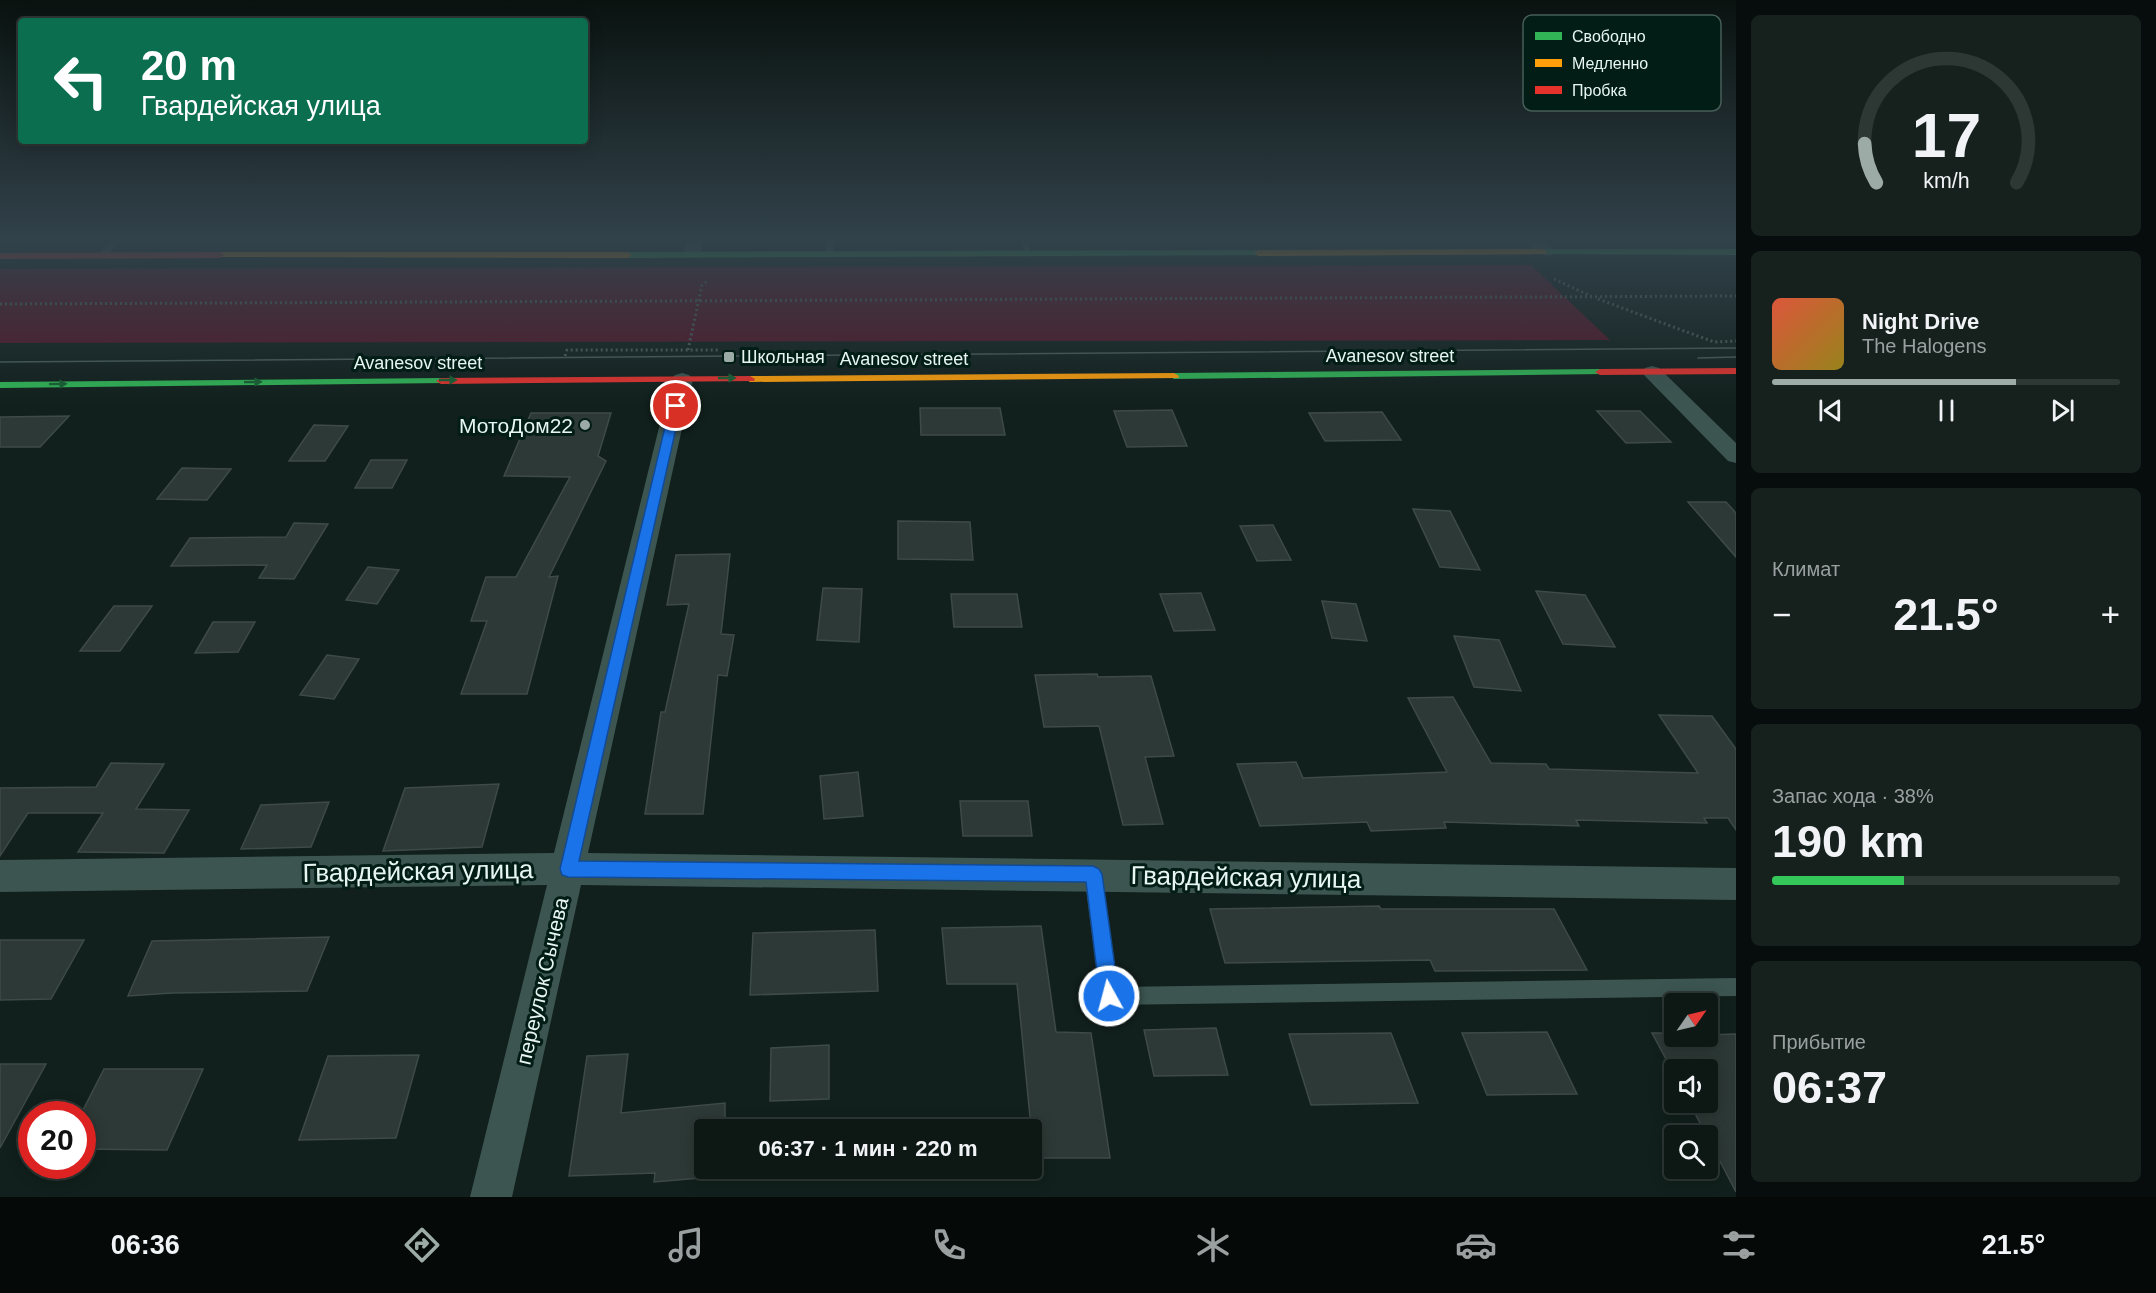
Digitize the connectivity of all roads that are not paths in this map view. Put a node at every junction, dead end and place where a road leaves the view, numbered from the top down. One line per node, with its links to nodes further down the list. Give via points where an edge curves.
1 (685, 364): 3 (highway, Avanesov street, one-way to 3); 4 (highway, Avanesov street, one-way to 1); 6 (street, переулок Сычева)
2 (1736, 370): 3 (highway, Avanesov street)
3 (1652, 372): 5 (street)
4 (0, 385)
5 (1736, 456)
6 (568, 869): 7 (street, Гвардейская улица); 8 (street, Гвардейская улица); 11 (street, переулок Сычева)
7 (1093, 874): 9 (street, Гвардейская улица); 10 (lane, via 1109,996)
8 (0, 876)
9 (1736, 884)
10 (1736, 987)
11 (491, 1197)

